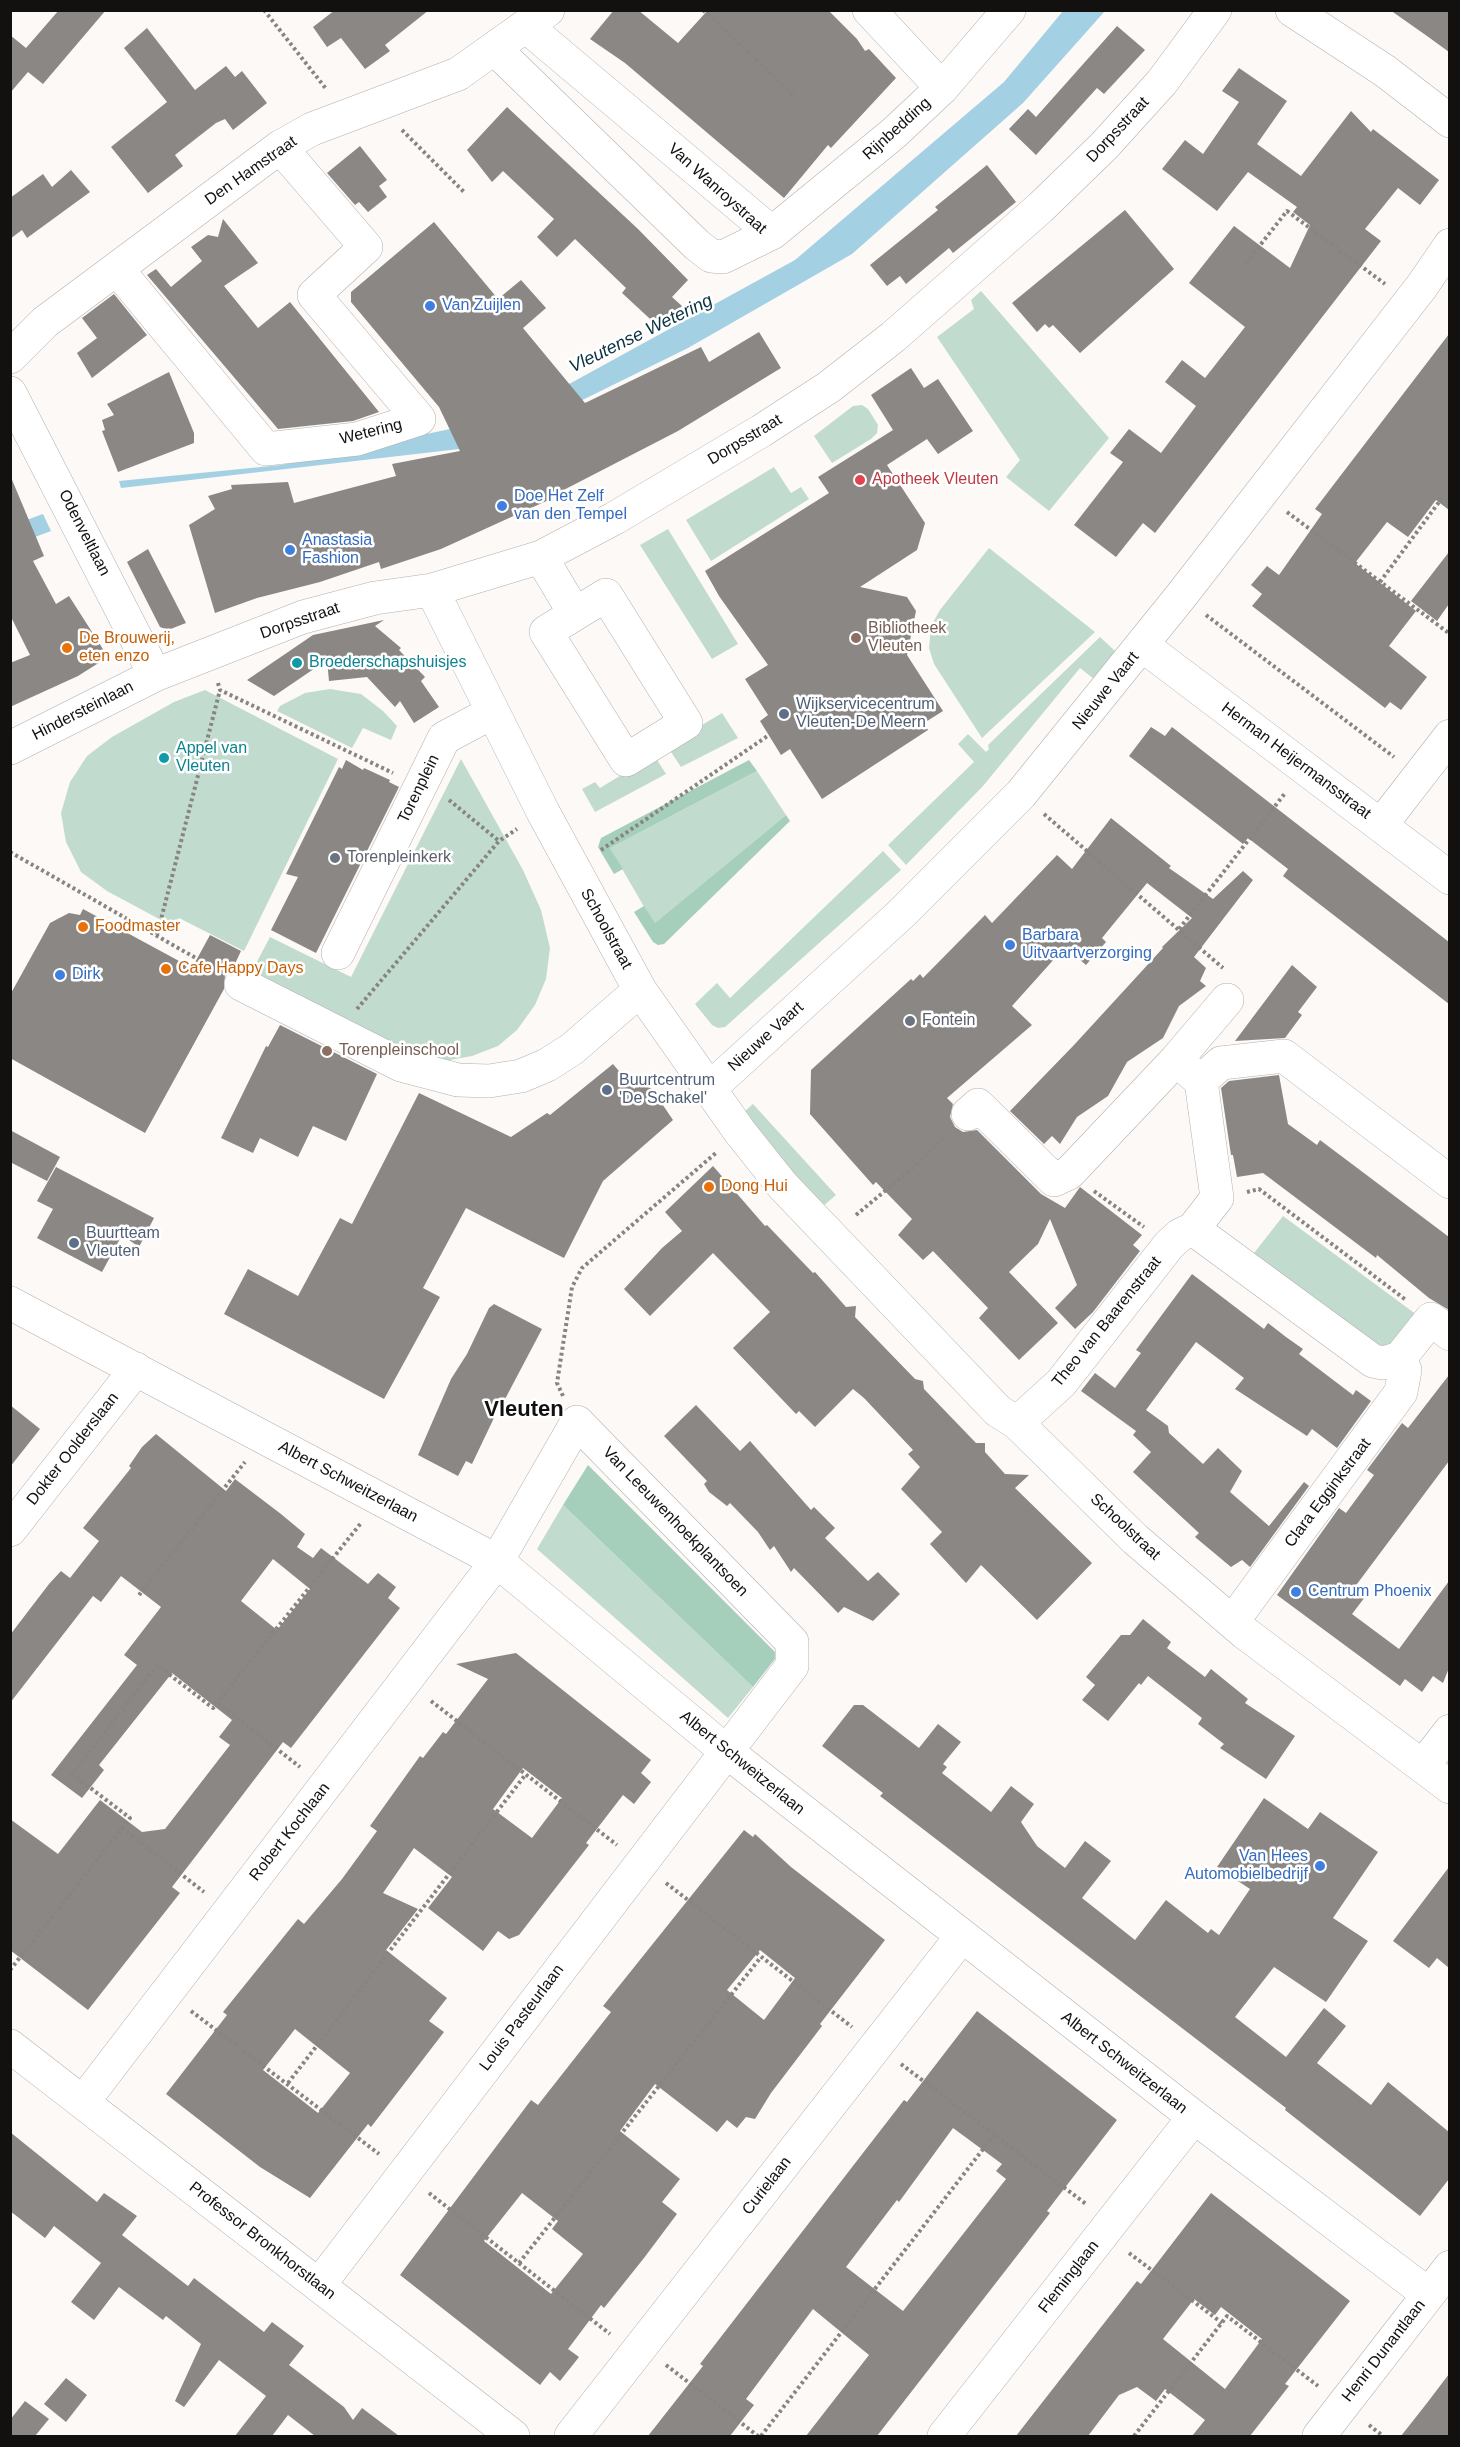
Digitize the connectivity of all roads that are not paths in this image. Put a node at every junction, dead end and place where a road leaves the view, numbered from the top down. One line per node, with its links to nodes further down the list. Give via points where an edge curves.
1 (869, 10): 7 (street)
2 (1215, 10): 15 (street, Dorpsstraat, via 1162,82 1104,146 1040,208 893,337 829,387 761,431)
3 (1292, 10): 8 (street, via 1385,70)
4 (993, 16): 7 (street, Rijnbedding)
5 (538, 19): 6 (street, Den Hamstraat); 10 (street, Van Wanroystraat)
6 (496, 50): 9 (street, Den Hamstraat, via 459,74 312,129); 10 (street, Van Wanroystraat, via 711,256 723,258)
7 (942, 88): 10 (street, Rijnbedding, via 894,133)
8 (1449, 121)
9 (280, 147): 12 (street, Den Hamstraat); 12 (street, Wetering, via 366,247 314,295 419,419 357,439 266,449)
10 (772, 233)
11 (1449, 245): 18 (street, Nieuwe Vaart)
12 (117, 269): 13 (street, Den Hamstraat, via 45,322)
13 (10, 357)
14 (10, 393): 19 (street, Odenveltlaan)
15 (541, 557): 16 (street, Dorpsstraat); 17 (street)
16 (432, 590): 19 (street, Dorpsstraat, via 332,609); 20 (street, Schoolstraat)
17 (574, 614): 17 (street, via 606,594 686,723 626,760 546,632)
18 (1142, 645): 23 (street, Herman Heijermansstraat); 31 (street, Nieuwe Vaart, via 1021,794 901,914)
19 (155, 675): 22 (street, Hindersteinlaan)
20 (491, 713): 25 (street, Torenplein, via 444,738); 27 (street, Schoolstraat)
21 (1449, 736): 23 (street)
22 (10, 748)
23 (1381, 825): 24 (street, Herman Heijermansstraat)
24 (1449, 878)
25 (338, 953)
26 (241, 984): 27 (street, via 401,1065 468,1081 521,1076 547,1065 572,1049)
27 (640, 990): 31 (street, Schoolstraat)
28 (1227, 1000): 29 (street)
29 (1176, 1060): 30 (street); 32 (street, via 1062,1177 978,1105)
30 (1201, 1081): 33 (street, via 1221,1063 1284,1056); 34 (street, Theo van Baarenstraat, via 1216,1198)
31 (709, 1089): 39 (street, Schoolstraat, via 783,1186 830,1237 998,1412)
32 (968, 1114)
33 (1449, 1182)
34 (1181, 1237): 37 (street, via 1373,1361 1383,1363); 39 (street, Theo van Baarenstraat, via 1061,1383)
35 (10, 1303): 38 (street, Albert Schweitzerlaan)
36 (1443, 1329): 37 (street)
37 (1400, 1358): 42 (street, Clara Egginkstraat, via 1405,1370 1396,1400)
38 (136, 1369): 40 (street, Dokter Oolderslaan); 41 (street, Albert Schweitzerlaan)
39 (1017, 1423): 42 (street, Schoolstraat, via 1135,1539)
40 (10, 1530)
41 (497, 1561): 44 (street, Albert Schweitzerlaan); 44 (street, Van Leeuwenhoekplantsoen, via 577,1422 792,1642 792,1666); 49 (street, Robert Kochlaan)
42 (1233, 1621): 45 (street, Schoolstraat)
43 (1449, 1731): 45 (street)
44 (726, 1751): 47 (street, Albert Schweitzerlaan); 52 (street, Louis Pasteurlaan)
45 (1424, 1766): 46 (street, Schoolstraat)
46 (1449, 1787)
47 (962, 1936): 50 (street, Albert Schweitzerlaan); 55 (street, Curielaan)
48 (10, 2046): 49 (street, Professor Bronkhorstlaan)
49 (83, 2102): 52 (street, Professor Bronkhorstlaan)
50 (1194, 2117): 53 (street, Albert Schweitzerlaan); 56 (street, Fleminglaan)
51 (1449, 2266): 53 (street, Henri Dunantlaan)
52 (319, 2285): 54 (street, Professor Bronkhorstlaan)
53 (1428, 2295): 57 (street, Henri Dunantlaan)
54 (513, 2436)
55 (571, 2436)
56 (944, 2436)
57 (1319, 2436)

